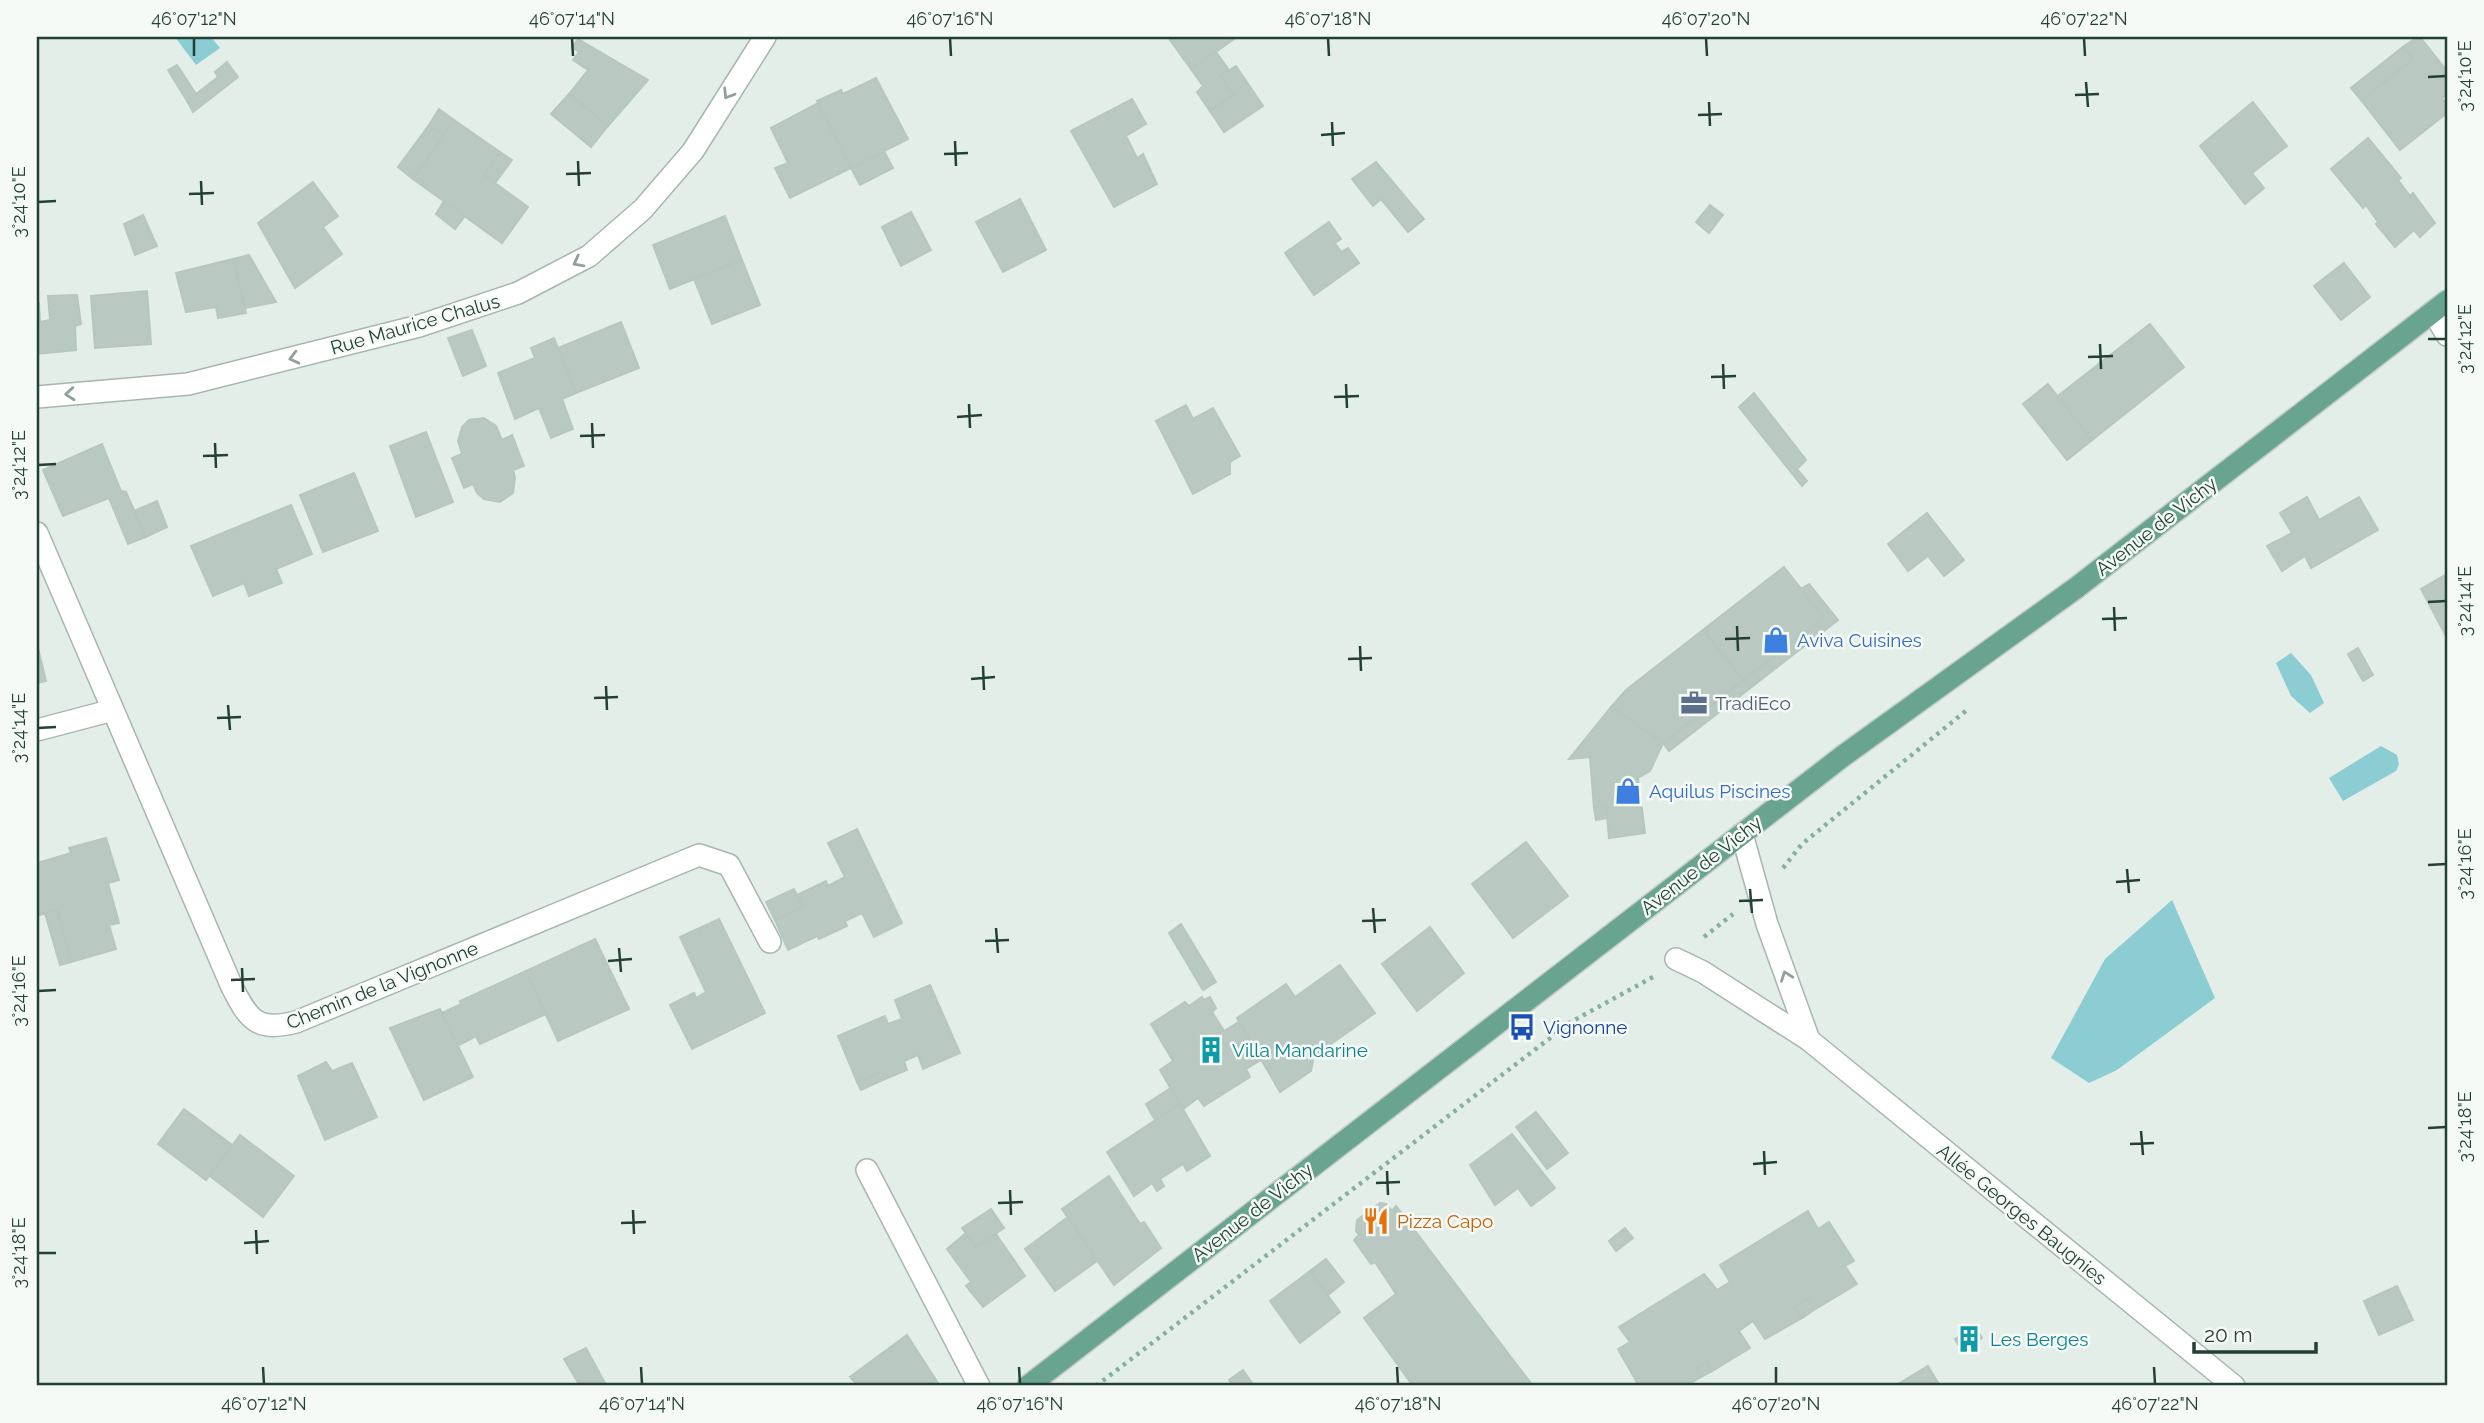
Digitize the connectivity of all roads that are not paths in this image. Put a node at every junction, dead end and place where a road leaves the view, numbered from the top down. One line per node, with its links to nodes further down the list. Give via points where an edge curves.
1 (765, 37): 4 (street, Rue Maurice Chalus, one-way to 4, via 693,150 643,209 589,256 518,293 419,326 188,384)
2 (2440, 306): 3 (street); 8 (main road, Avenue de Vichy, via 2076,588)
3 (2447, 335)
4 (37, 397)
5 (37, 533): 6 (street, Chemin de la Vignonne)
6 (113, 710): 7 (street); 9 (street, Chemin de la Vignonne, via 232,987 243,1008 263,1025 296,1022 699,855 729,865)
7 (37, 730)
8 (1742, 834): 11 (street, one-way to 8, via 1767,924); 14 (main road, Avenue de Vichy)
9 (770, 942)
10 (1676, 959): 11 (street, Allée Georges Baugnies)
11 (1809, 1040): 15 (street, Allée Georges Baugnies)
12 (867, 1170): 13 (street)
13 (979, 1386)
14 (1028, 1386)
15 (2234, 1386)

